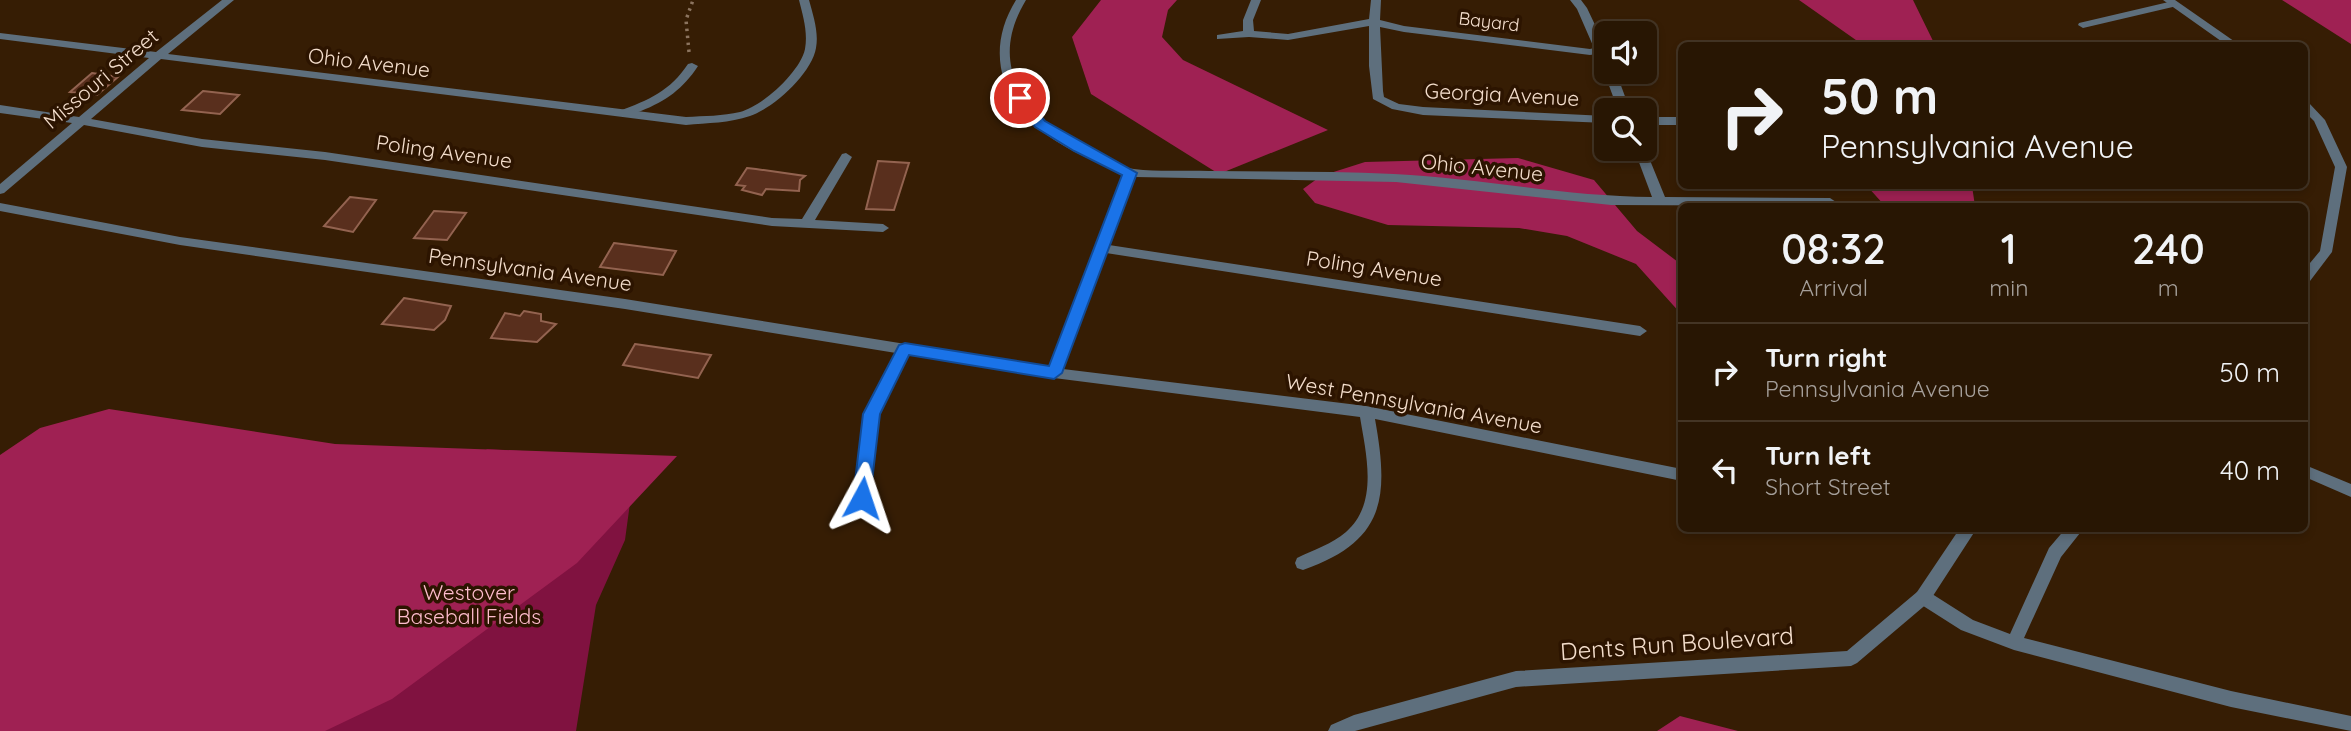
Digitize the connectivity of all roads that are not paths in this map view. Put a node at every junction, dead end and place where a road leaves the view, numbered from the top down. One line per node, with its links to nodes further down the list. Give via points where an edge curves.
1 (229, 0): 16 (street, Missouri Street)
2 (804, 0): 20 (street, Ohio Avenue, via 811,27 809,54 789,82 762,106 747,114 686,121)
3 (1021, 0): 27 (street, via 1003,34 1007,73 1020,98 1040,124)
4 (1256, 0): 10 (street, via 1248,20)
5 (1376, 0): 8 (street)
6 (2171, 2): 9 (street); 14 (street)
7 (1578, 4): 11 (street)
8 (1373, 22): 10 (street, via 1288,37); 15 (street, Bayard); 21 (street, Georgia Avenue, via 1374,87 1379,99 1396,107)
9 (2083, 25)
10 (1250, 34): 13 (street)
11 (1594, 34)
12 (0, 36): 16 (street, Ohio Avenue)
13 (1222, 37)
14 (2230, 42)
15 (1594, 51)
16 (157, 57): 20 (street, Ohio Avenue); 22 (street, Missouri Street)
17 (692, 66): 20 (street, via 682,84 660,100)
18 (2308, 108): 35 (street, via 2319,120 2341,167 2326,251)
19 (0, 109): 22 (street, Poling Avenue)
20 (623, 113)
21 (1594, 119)
22 (83, 121): 28 (street, Missouri Street); 32 (street, Poling Avenue, via 202,143)
23 (1657, 121): 24 (street)
24 (1678, 121)
25 (846, 157): 32 (street)
26 (1645, 161): 29 (street)
27 (1130, 173): 29 (street, Ohio Avenue, via 1396,178 1611,201); 34 (street)
28 (0, 190)
29 (1660, 201): 30 (street, Ohio Avenue)
30 (1830, 202)
31 (0, 207): 37 (street, Pennsylvania Avenue, via 180,241)
32 (806, 224): 33 (street, Poling Avenue)
33 (883, 228)
34 (1102, 248): 36 (street, Poling Avenue); 38 (street)
35 (2308, 274)
36 (1640, 331)
37 (905, 349): 38 (street, Pennsylvania Avenue); 43 (street, via 872,414)
38 (1054, 373): 39 (street, West Pennsylvania Avenue)
39 (1366, 412): 41 (street, West Pennsylvania Avenue); 46 (street, via 1376,485 1370,512 1354,535)
40 (2308, 472): 42 (street)
41 (1678, 474)
42 (2351, 491)
43 (862, 498)
44 (1966, 532): 47 (street, Dents Run Boulevard)
45 (2073, 532): 48 (street, via 2055,553)
46 (1303, 563)
47 (1923, 597): 48 (street, via 1967,625); 50 (street, Dents Run Boulevard, via 1851,658 1517,679)
48 (2014, 643): 49 (street, via 2231,699)
49 (2351, 724)
50 (1337, 731)

